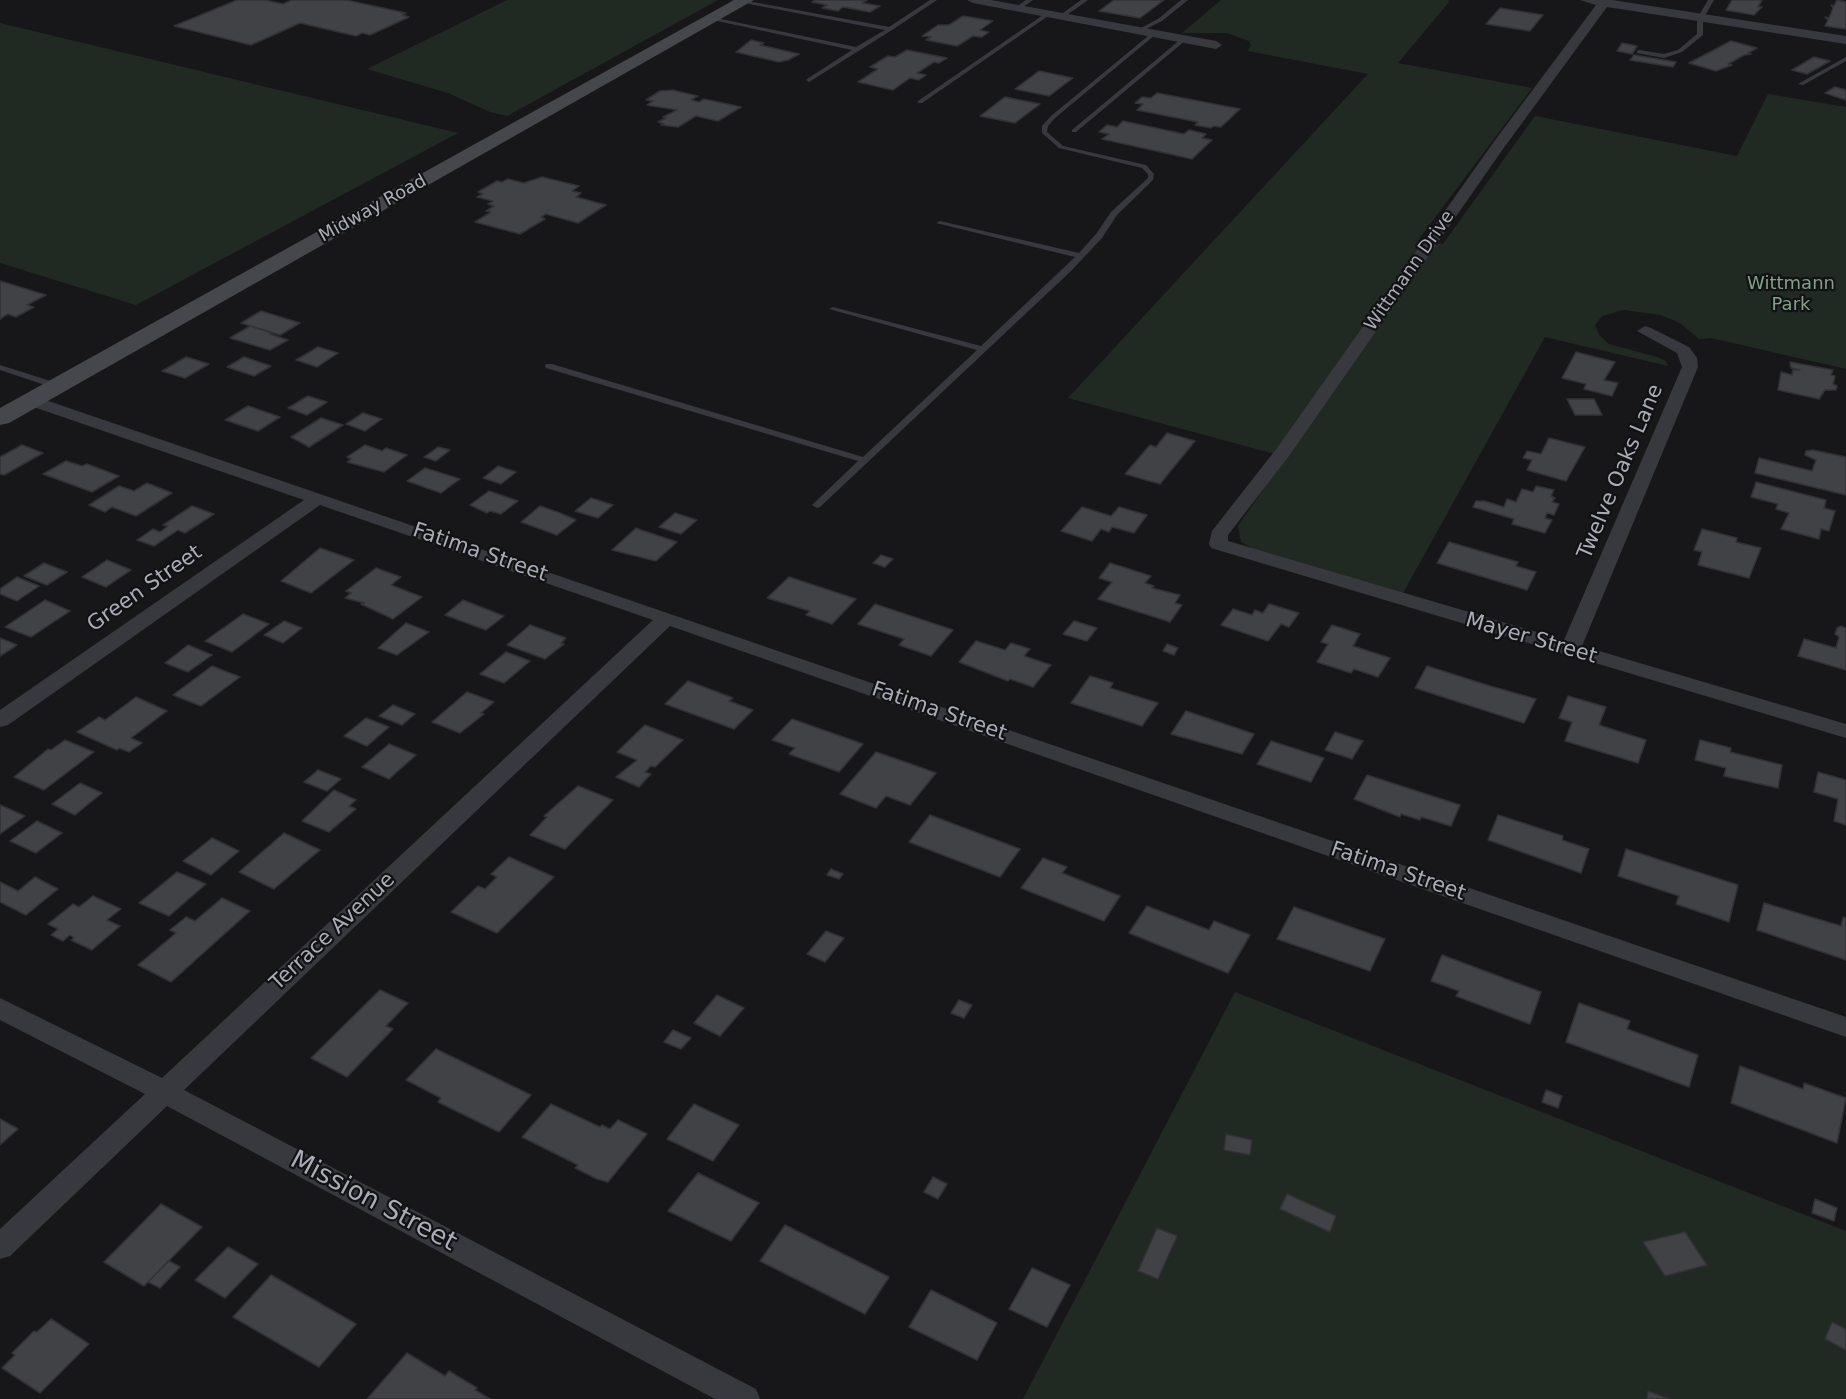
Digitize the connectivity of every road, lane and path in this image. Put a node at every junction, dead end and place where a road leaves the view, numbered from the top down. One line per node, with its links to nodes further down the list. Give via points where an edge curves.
1 (934, 0): 15 (lane)
2 (973, 0): 10 (street)
3 (1030, 0): 10 (lane)
4 (1085, 0): 12 (lane)
5 (1185, 0): 16 (lane)
6 (1586, 0): 9 (street)
7 (1712, 0): 13 (lane)
8 (745, 1): 14 (main road, Midway Road); 15 (lane)
9 (1605, 2): 13 (street); 41 (street, Wittmann Drive, via 1498,146 1283,452 1219,535)
10 (1018, 8): 11 (street)
11 (1048, 14): 12 (street); 26 (lane)
12 (1062, 16): 16 (street)
13 (1700, 19): 19 (street); 22 (lane, via 1700,35 1680,51 1664,56)
14 (711, 20): 21 (lane); 35 (main road, Midway Road)
15 (890, 29): 21 (lane)
16 (1138, 31): 17 (street)
17 (1153, 34): 18 (street); 29 (lane, via 1045,126 1044,132 1061,147 1144,166 1151,174 1151,179 1114,214)
18 (1183, 40): 20 (street); 27 (lane)
19 (1846, 40)
20 (1216, 45)
21 (857, 49): 24 (lane)
22 (1640, 52)
23 (1846, 59): 25 (lane)
24 (809, 80)
25 (1801, 84)
26 (920, 102)
27 (1074, 131)
28 (940, 223): 29 (lane)
29 (1080, 256): 32 (lane)
30 (834, 309): 32 (lane)
31 (1645, 331): 43 (street, Twelve Oaks Lane, via 1683,350 1690,367)
32 (982, 349): 38 (lane)
33 (549, 366): 38 (lane)
34 (0, 367): 35 (lane)
35 (57, 386): 36 (main road, Midway Road)
36 (31, 400): 37 (main road, Midway Road); 39 (street, Fatima Street)
37 (0, 418)
38 (864, 460): 40 (lane)
39 (318, 498): 42 (street, Fatima Street); 44 (street, Green Street)
40 (817, 505)
41 (1218, 544): 43 (street, Mayer Street)
42 (668, 618): 47 (street, Fatima Street); 48 (street, Terrace Avenue)
43 (1570, 650): 45 (street, Mayer Street)
44 (0, 720)
45 (1846, 731)
46 (0, 1008): 48 (street, Mission Street)
47 (1846, 1028)
48 (163, 1091): 49 (street, Terrace Avenue); 50 (street, Mission Street)
49 (0, 1247)
50 (745, 1399)

